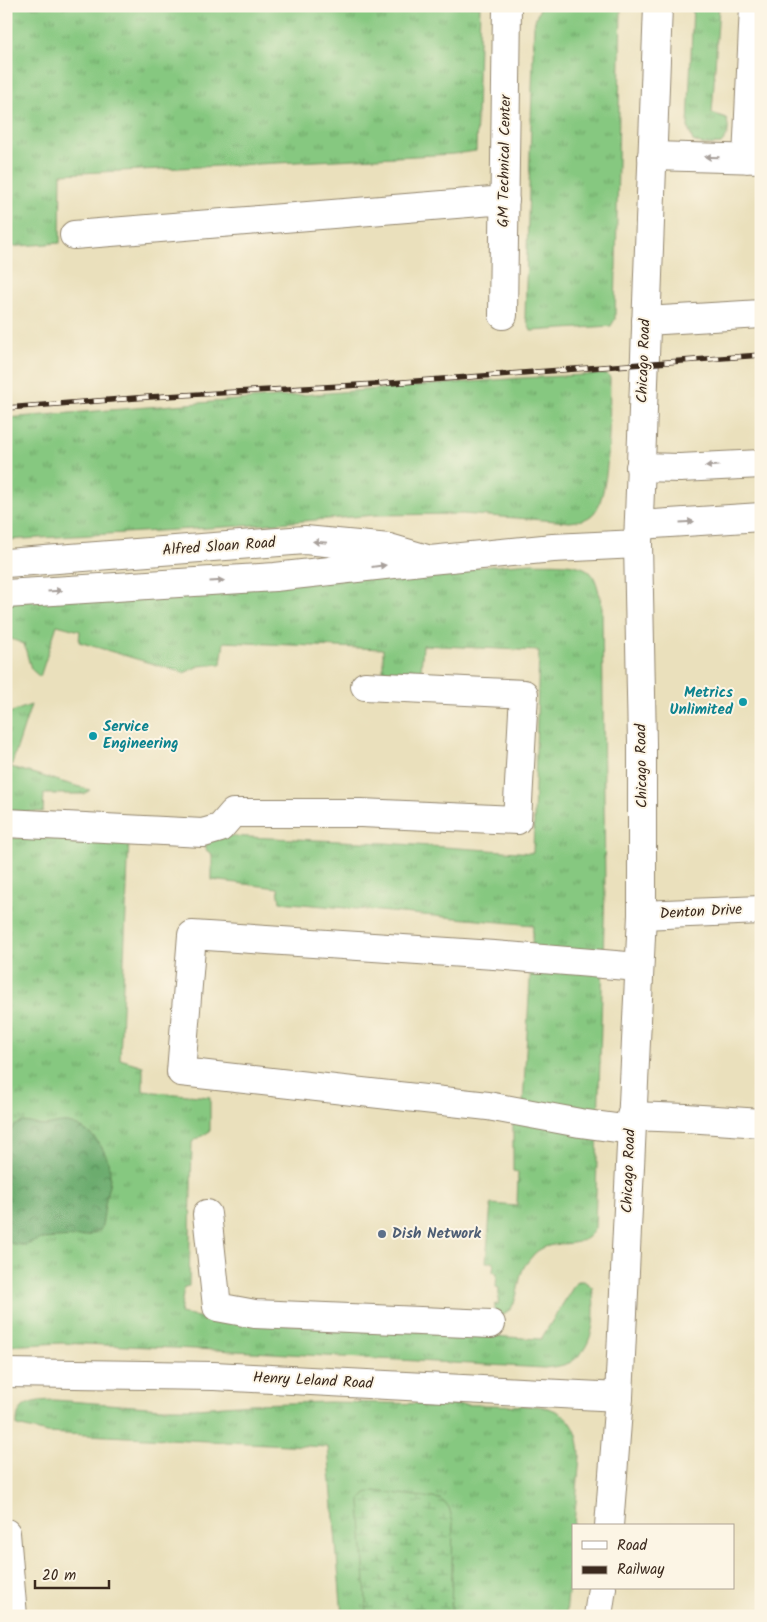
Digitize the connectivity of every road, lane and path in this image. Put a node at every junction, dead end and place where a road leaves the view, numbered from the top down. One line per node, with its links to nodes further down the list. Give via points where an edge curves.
1 (507, 6): 6 (main road, GM Technical Center)
2 (658, 6): 4 (main road, Chicago Road)
3 (754, 6): 5 (main road)
4 (652, 156): 5 (main road, one-way to 4); 10 (main road, Chicago Road)
5 (754, 159)
6 (505, 200): 7 (main road); 9 (main road, GM Technical Center)
7 (74, 235)
8 (761, 314): 10 (main road)
9 (503, 315)
10 (646, 321): 12 (main road, Chicago Road)
11 (761, 464): 12 (main road, one-way to 12)
12 (640, 467): 14 (main road, Chicago Road)
13 (761, 517): 14 (main road, Alfred Sloan Road, one-way to 13)
14 (638, 535): 15 (main road, Alfred Sloan Road, via 553,548); 21 (main road, Chicago Road)
15 (430, 560): 16 (main road, Alfred Sloan Road, one-way to 16, via 389,548 305,540); 17 (main road, Alfred Sloan Road, one-way to 15, via 274,577)
16 (6, 563)
17 (6, 594)
18 (365, 686): 19 (main road, via 524,694 517,820 361,813 233,813 220,828 203,833)
19 (6, 823)
20 (761, 910): 21 (main road, Denton Drive)
21 (642, 915): 22 (main road, Chicago Road)
22 (639, 967): 23 (main road, Chicago Road); 23 (main road, via 192,935 181,1072 488,1106 580,1123)
23 (631, 1123): 24 (main road); 28 (main road, Chicago Road)
24 (761, 1123)
25 (206, 1214): 26 (main road, via 217,1307 255,1314)
26 (490, 1324)
27 (6, 1373): 28 (main road, Henry Leland Road, via 214,1376)
28 (619, 1397): 29 (main road, Chicago Road)
29 (609, 1524)
30 (6, 1533): 32 (main road)
31 (602, 1590): 33 (main road)
32 (13, 1616)
33 (598, 1616)

